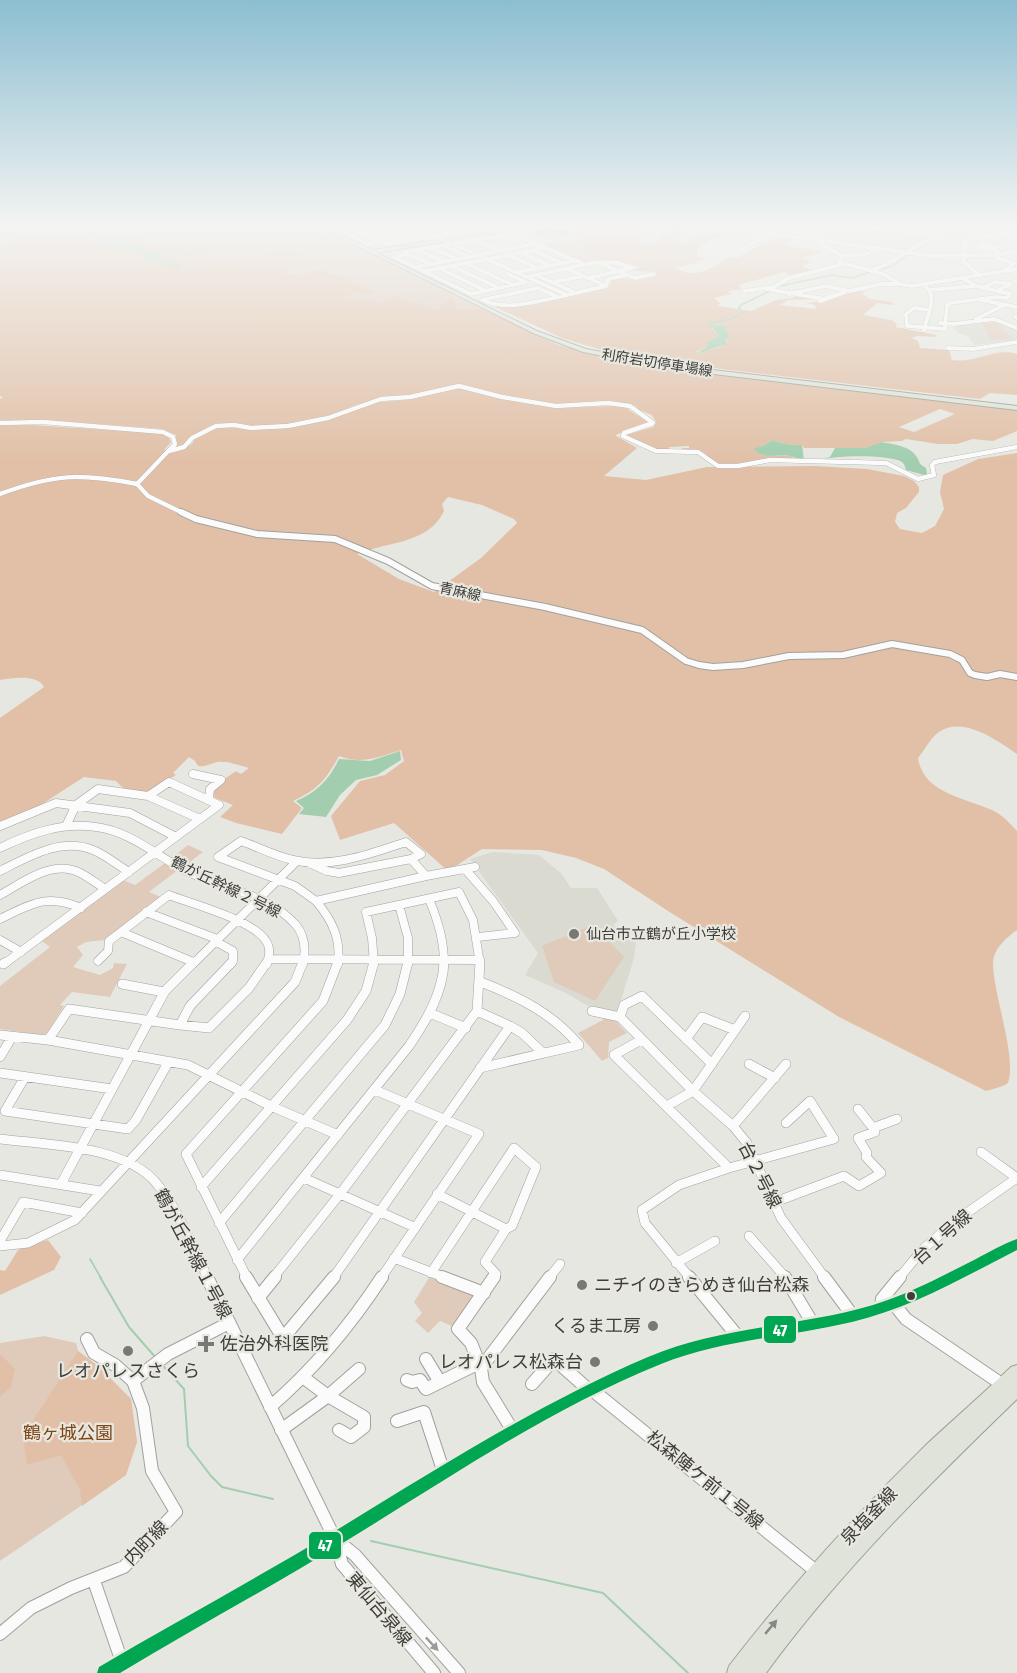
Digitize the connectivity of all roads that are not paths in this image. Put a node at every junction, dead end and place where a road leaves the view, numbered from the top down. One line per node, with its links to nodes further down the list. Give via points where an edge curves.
1 (484, 306): 17 (main road, 利府岩切停車場線, via 549,338 620,359)
2 (926, 306): 6 (street)
3 (947, 306): 12 (street)
4 (963, 306): 7 (street)
5 (1002, 306): 8 (street)
6 (930, 307): 14 (street); 14 (street, via 914,308 906,314 907,326)
7 (966, 307)
8 (990, 312): 9 (street); 10 (street)
9 (1004, 318)
10 (967, 319)
11 (939, 323): 12 (street)
12 (946, 323): 13 (street, via 994,319); 14 (street, via 945,329)
13 (1017, 328)
14 (924, 329)
15 (1017, 342): 16 (street, via 964,351)
16 (948, 348)
17 (1017, 406)
18 (0, 423): 20 (street, via 155,430 173,436 175,444)
19 (1017, 447): 20 (street, via 935,462 934,475 927,478 906,476 886,463 770,460 718,466 698,452 656,451 623,436 653,423 630,406 551,405 459,386 381,399 328,418 288,426 216,426 192,438 184,447)
20 (169, 451): 21 (street)
21 (137, 484): 22 (street, via 108,478 56,477); 23 (street, 青麻線, via 148,496 196,519 257,534 335,539 388,561 432,586 642,630 686,662 699,665 743,665 789,656 843,655 892,644 950,654 962,660 975,675)
22 (0, 494)
23 (1017, 677)
24 (193, 774): 26 (street, via 221,780 210,789)
25 (148, 796): 26 (street, via 169,782); 27 (street, via 98,789); 28 (street)
26 (209, 800): 28 (street, via 219,805)
27 (76, 805): 29 (street, via 56,803); 30 (street); 31 (street, via 130,813)
28 (200, 819): 31 (street)
29 (0, 826)
30 (66, 826): 32 (street, 鶴が丘幹線２号線, via 25,835); 33 (street, 鶴が丘幹線２号線, via 107,828)
31 (176, 837): 33 (street)
32 (0, 848)
33 (156, 852): 39 (street); 45 (street, 鶴が丘幹線２号線, via 189,872)
34 (411, 859): 35 (street, via 339,873); 35 (street, via 421,854 406,842 337,861); 40 (street)
35 (302, 861): 41 (street); 41 (street, via 241,841 218,857)
36 (475, 867): 37 (street)
37 (465, 869): 40 (street); 53 (street, via 515,933)
38 (0, 871): 39 (street, via 63,845 92,850)
39 (129, 872): 42 (street)
40 (426, 876): 46 (street)
41 (279, 879): 45 (street); 46 (street)
42 (105, 890): 43 (street, via 66,868 43,873); 48 (street)
43 (0, 895)
44 (429, 899): 47 (street); 53 (street, via 459,892 468,904); 62 (street, via 440,924)
45 (256, 900): 51 (street); 58 (street, 鶴が丘幹線２号線, via 283,913 297,927 304,944)
46 (316, 901): 59 (street, via 336,928)
47 (399, 905): 60 (street, via 366,912); 61 (street)
48 (81, 908): 50 (street, via 61,898 48,898); 56 (street)
49 (146, 912): 51 (street, via 169,895); 52 (street); 55 (street)
50 (0, 919)
51 (235, 921): 55 (street); 57 (street, via 261,933 269,946)
52 (121, 932): 64 (street, via 109,941 108,951); 65 (street)
53 (478, 937): 63 (street)
54 (0, 940): 56 (street)
55 (216, 940): 65 (street); 76 (street, via 233,951 233,961 190,1006)
56 (21, 952): 66 (street)
57 (269, 959): 58 (street); 76 (street, via 261,974 209,1028)
58 (304, 959): 59 (street); 94 (street, via 295,982)
59 (340, 960): 60 (street); 99 (street, via 323,1001)
60 (374, 960): 61 (street); 103 (street, via 359,1005)
61 (410, 960): 62 (street); 107 (street, via 401,997 385,1025)
62 (444, 960): 63 (street); 72 (street)
63 (480, 960): 67 (street)
64 (98, 961)
65 (193, 962): 69 (street)
66 (3, 964)
67 (481, 982): 70 (street); 85 (street, via 534,1004 555,1018 579,1045)
68 (122, 984): 69 (street)
69 (164, 992): 75 (street)
70 (477, 1011): 77 (street); 78 (street)
71 (592, 1011): 74 (street)
72 (430, 1013): 78 (street); 98 (street)
73 (745, 1016): 79 (street)
74 (620, 1017): 82 (street, via 624,1005 642,996); 84 (street, 台２号線)
75 (147, 1021): 76 (street); 83 (street, via 69,1009); 86 (street)
76 (180, 1025)
77 (510, 1026): 85 (street); 92 (street)
78 (466, 1028): 101 (street)
79 (735, 1030): 82 (street, via 702,1017); 89 (street)
80 (0, 1035): 81 (street)
81 (12, 1037): 83 (street); 87 (street)
82 (686, 1039): 89 (street)
83 (48, 1040): 86 (street)
84 (641, 1040): 100 (street, 台２号線); 102 (street, via 614,1055)
85 (543, 1053): 92 (street)
86 (129, 1054): 88 (street); 97 (street)
87 (0, 1057)
88 (169, 1061): 94 (street); 109 (street, via 128,1129)
89 (712, 1064): 100 (street)
90 (749, 1064): 96 (street)
91 (786, 1064): 96 (street)
92 (480, 1068): 105 (street)
93 (0, 1073): 95 (street)
94 (209, 1075): 99 (street); 117 (street)
95 (25, 1077): 97 (street); 109 (street, via 5,1111)
96 (775, 1078): 110 (street)
97 (112, 1089): 109 (street)
98 (375, 1090): 101 (street); 112 (street)
99 (241, 1091): 103 (street); 123 (street, via 186,1154)
100 (693, 1091): 102 (street); 110 (street, 台２号線)
101 (408, 1104): 105 (street); 125 (street)
102 (666, 1106): 118 (street)
103 (273, 1107): 107 (street); 123 (street)
104 (858, 1109): 111 (street)
105 (444, 1119): 126 (street, via 478,1134); 128 (street)
106 (897, 1119): 111 (street)
107 (304, 1121): 112 (street); 131 (street)
108 (786, 1123): 116 (street, via 810,1101 834,1139)
109 (93, 1124): 114 (street)
110 (733, 1126): 116 (street, 台２号線)
111 (873, 1128): 127 (street, via 875,1132 858,1138 866,1157 881,1173 859,1186 844,1176)
112 (338, 1136): 120 (street)
113 (0, 1139): 114 (street, 鶴が丘幹線１号線)
114 (79, 1150): 117 (street, 鶴が丘幹線１号線); 122 (street)
115 (981, 1152): 121 (street)
116 (754, 1160): 118 (street); 127 (street, 台２号線)
117 (127, 1163): 124 (street); 148 (street, 鶴が丘幹線１号線, via 150,1175 163,1193)
118 (729, 1168): 141 (street, via 690,1180 657,1197 642,1210 645,1223)
119 (0, 1175): 122 (street)
120 (304, 1178): 125 (street); 140 (street)
121 (1017, 1178): 146 (street, 台１号線, via 923,1249 882,1299)
122 (61, 1184): 124 (street)
123 (201, 1187): 131 (street)
124 (100, 1191): 130 (street)
125 (340, 1194): 128 (street); 145 (street)
126 (437, 1194): 129 (street); 132 (street)
127 (775, 1202): 147 (street, 台２号線, via 781,1218)
128 (378, 1211): 132 (street); 145 (street, via 331,1281 283,1338)
129 (472, 1211): 133 (street); 133 (street, via 514,1148 536,1167 519,1213); 143 (street)
130 (82, 1212): 135 (street, via 23,1202); 138 (street, via 54,1232 8,1249)
131 (219, 1223): 140 (street)
132 (414, 1227): 139 (street)
133 (506, 1229): 144 (street, via 484,1262 496,1274)
134 (749, 1236): 149 (street, via 784,1275)
135 (0, 1241)
136 (715, 1241): 141 (street)
137 (1017, 1244): 146 (street)
138 (0, 1246)
139 (394, 1258): 143 (street); 156 (street, via 357,1315)
140 (237, 1260): 145 (street)
141 (676, 1263): 150 (street)
142 (560, 1264): 153 (street)
143 (431, 1273): 144 (street)
144 (484, 1293): 153 (street, via 458,1329 471,1343)
145 (258, 1298)
146 (887, 1306): 147 (street); 162 (street)
147 (853, 1316): 149 (street)
148 (229, 1323): 158 (street, via 165,1356); 164 (street, 鶴が丘幹線１号線)
149 (813, 1324): 150 (street)
150 (739, 1338): 161 (street, via 659,1358)
151 (87, 1339): 158 (street, 内町線, via 94,1353)
152 (426, 1359): 159 (street)
153 (480, 1365): 159 (street); 168 (street, via 483,1382)
154 (359, 1369): 163 (street)
155 (1017, 1372): 162 (main road, 泉塩釜線)
156 (304, 1378): 163 (street); 164 (street)
157 (407, 1380): 159 (street, via 420,1380 426,1389)
158 (133, 1382): 172 (street, 内町線, via 143,1408 152,1471 176,1512 124,1568)
159 (440, 1382)
160 (532, 1384): 161 (street, 松森陣ケ前１号線, via 554,1359)
161 (590, 1389): 168 (street); 171 (street, 松森陣ケ前１号線)
162 (1013, 1390): 171 (main road, 泉塩釜線, via 935,1448); 179 (main road, 泉塩釜線, via 857,1546)
163 (328, 1396): 166 (street); 167 (street, via 364,1417 364,1427 351,1437)
164 (270, 1407): 166 (street, 鶴が丘幹線１号線)
165 (397, 1421): 169 (street, via 424,1412)
166 (281, 1430): 170 (street, 鶴が丘幹線１号線)
167 (339, 1430)
168 (513, 1431): 169 (street)
169 (444, 1473): 170 (street)
170 (335, 1539): 174 (street); 176 (street, 東仙台泉線, via 342,1564); 177 (street, one-way to 177, via 355,1555)
171 (817, 1572): 178 (main road, 泉塩釜線, one-way to 171)
172 (94, 1581): 173 (street, 内町線, via 31,1608); 174 (street)
173 (0, 1634)
174 (122, 1662): 175 (street)
175 (105, 1673)
176 (434, 1673)
177 (459, 1673)
178 (735, 1673)
179 (755, 1673)

